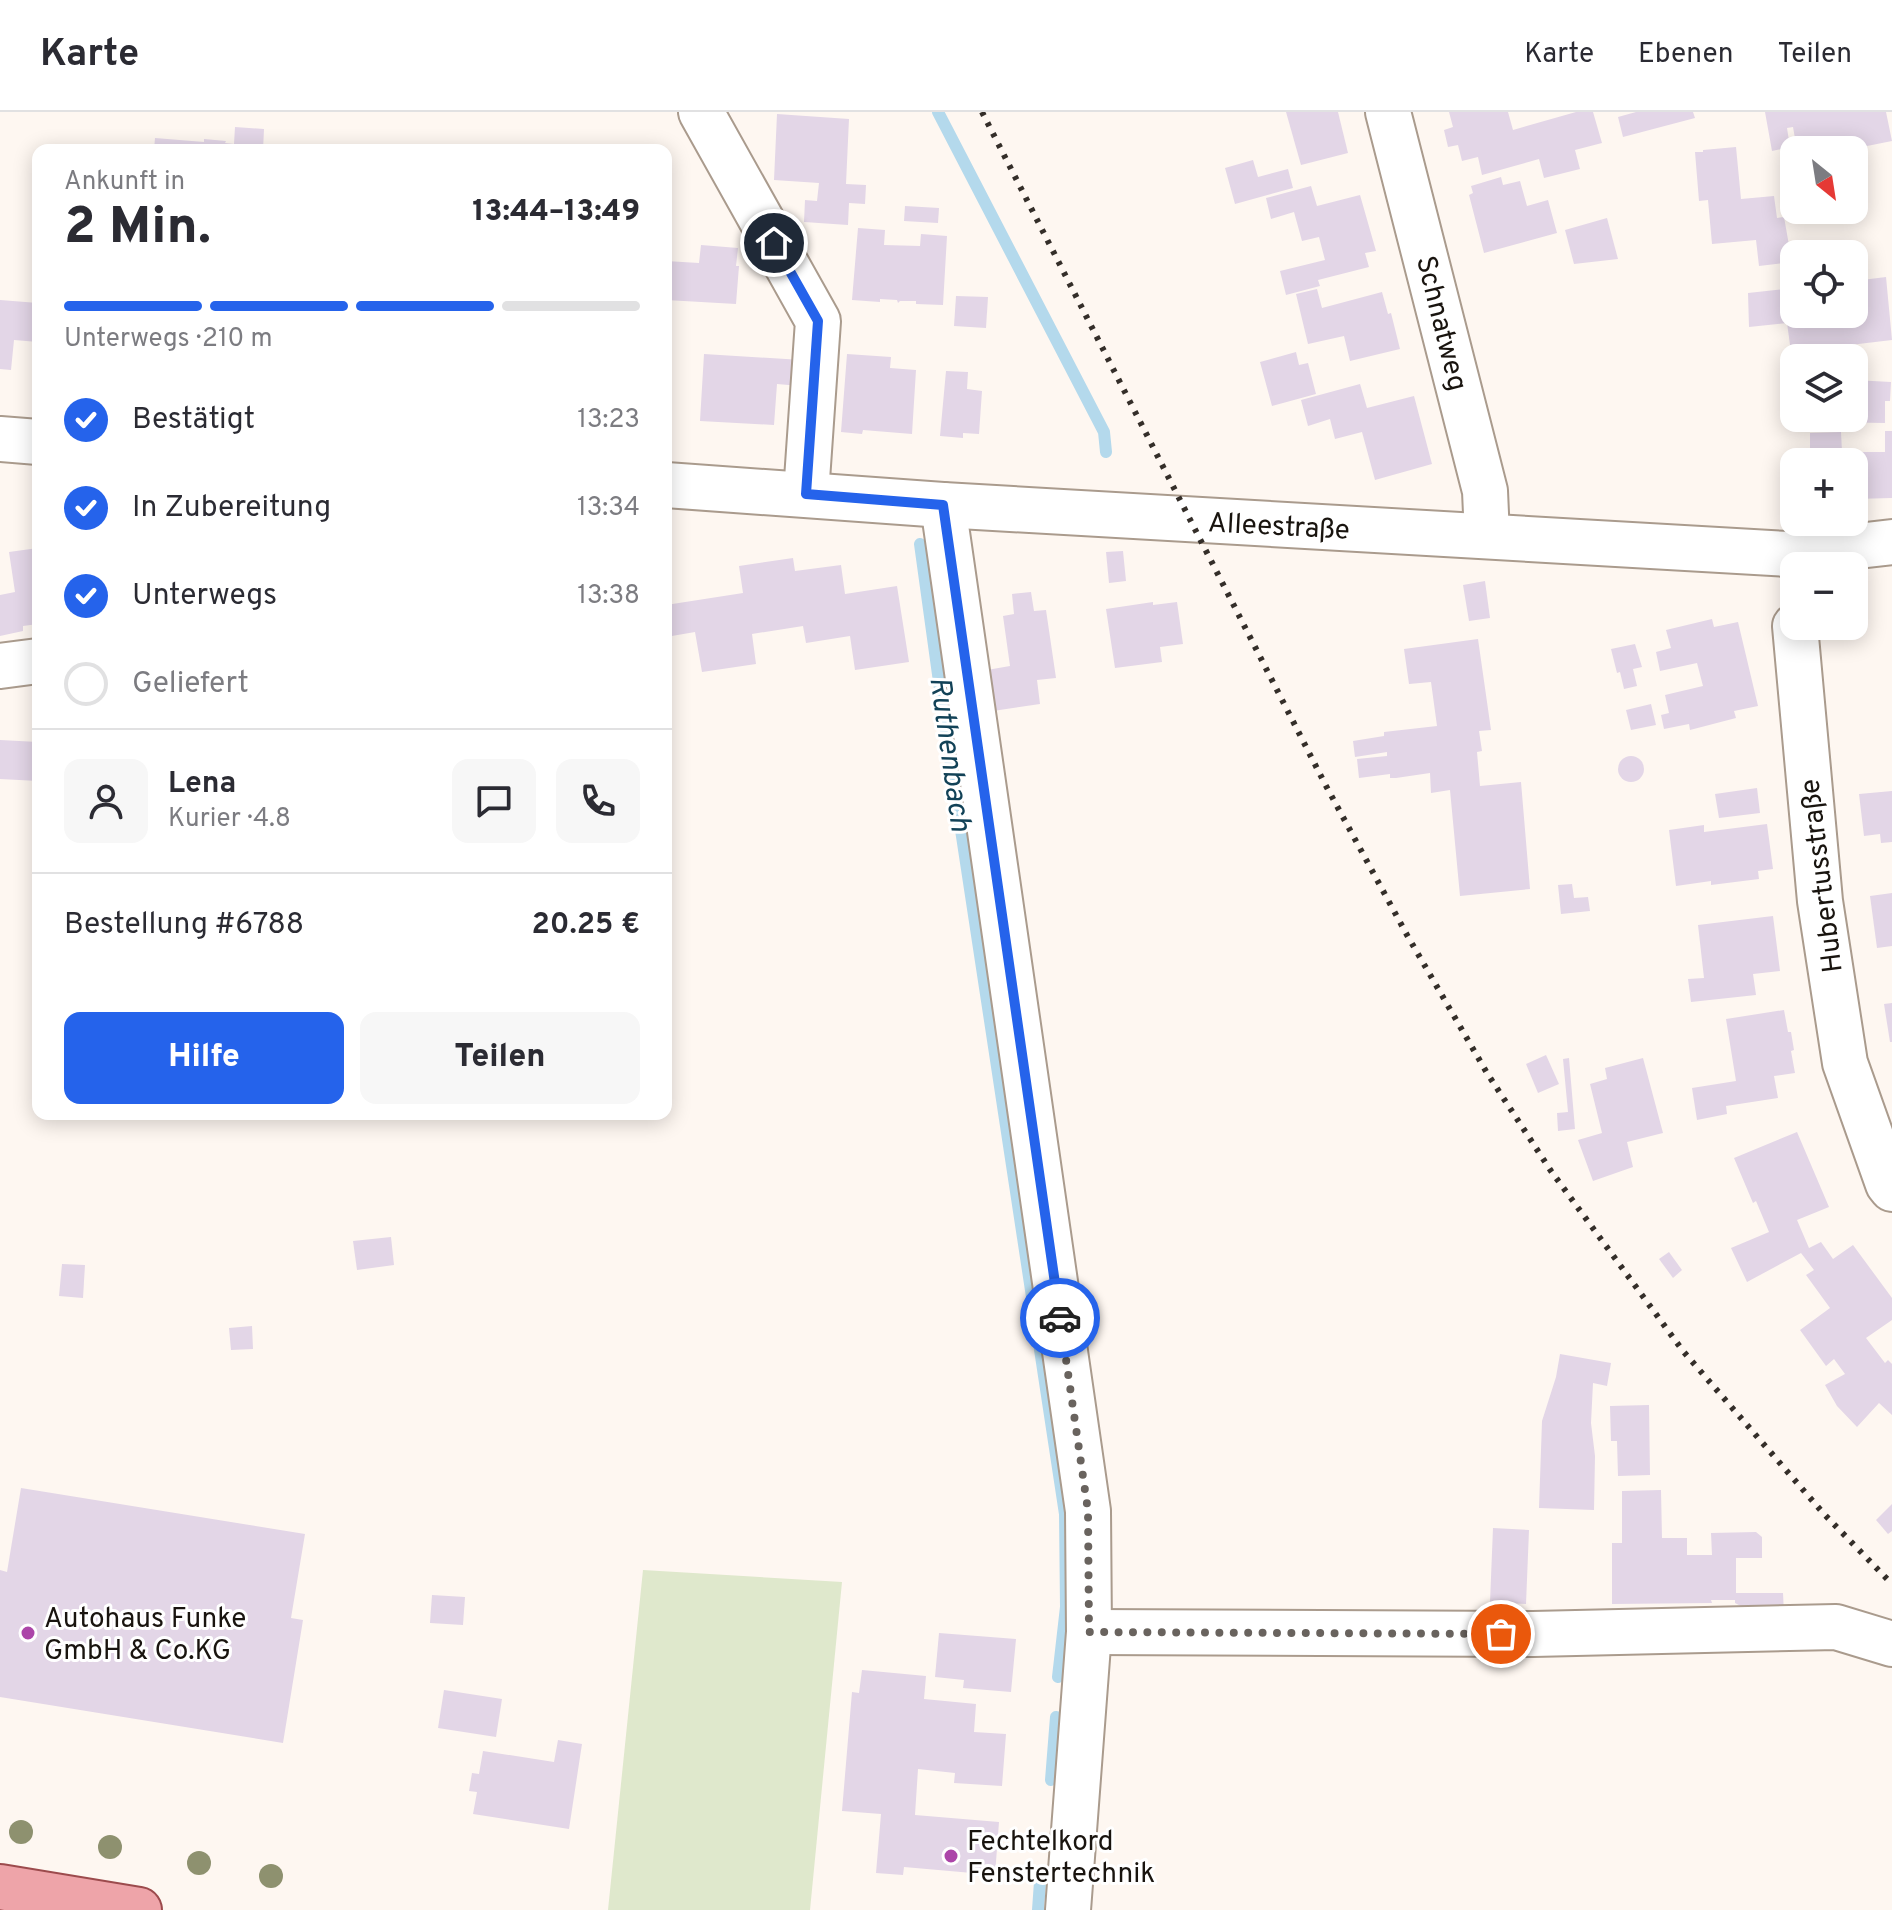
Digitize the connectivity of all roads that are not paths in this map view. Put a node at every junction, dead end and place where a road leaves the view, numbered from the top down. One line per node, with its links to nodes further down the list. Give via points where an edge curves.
1 (701, 112): 6 (street, via 818,321)
2 (1388, 112): 8 (street, Schnatweg, via 1485,491)
3 (0, 439): 4 (street)
4 (32, 442)
5 (672, 485): 6 (street, Alleestraße)
6 (806, 494): 7 (street, Alleestraße)
7 (943, 505): 8 (street, Alleestraße); 17 (street, via 1088,1511)
8 (1487, 536): 11 (street, Alleestraße)
9 (1892, 542): 10 (street, Alleestraße)
10 (1805, 552)
11 (1780, 554)
12 (1796, 640): 15 (street, Hubertusstraße, via 1820,901 1845,1063)
13 (32, 662): 14 (street)
14 (0, 666)
15 (1878, 1120): 16 (street, Hubertusstraße)
16 (1892, 1189)
17 (1089, 1632): 18 (street, via 1533,1634 1836,1627); 21 (street)
18 (1892, 1644)
19 (0, 1887): 20 (main road)
20 (139, 1910)
21 (1068, 1910)

